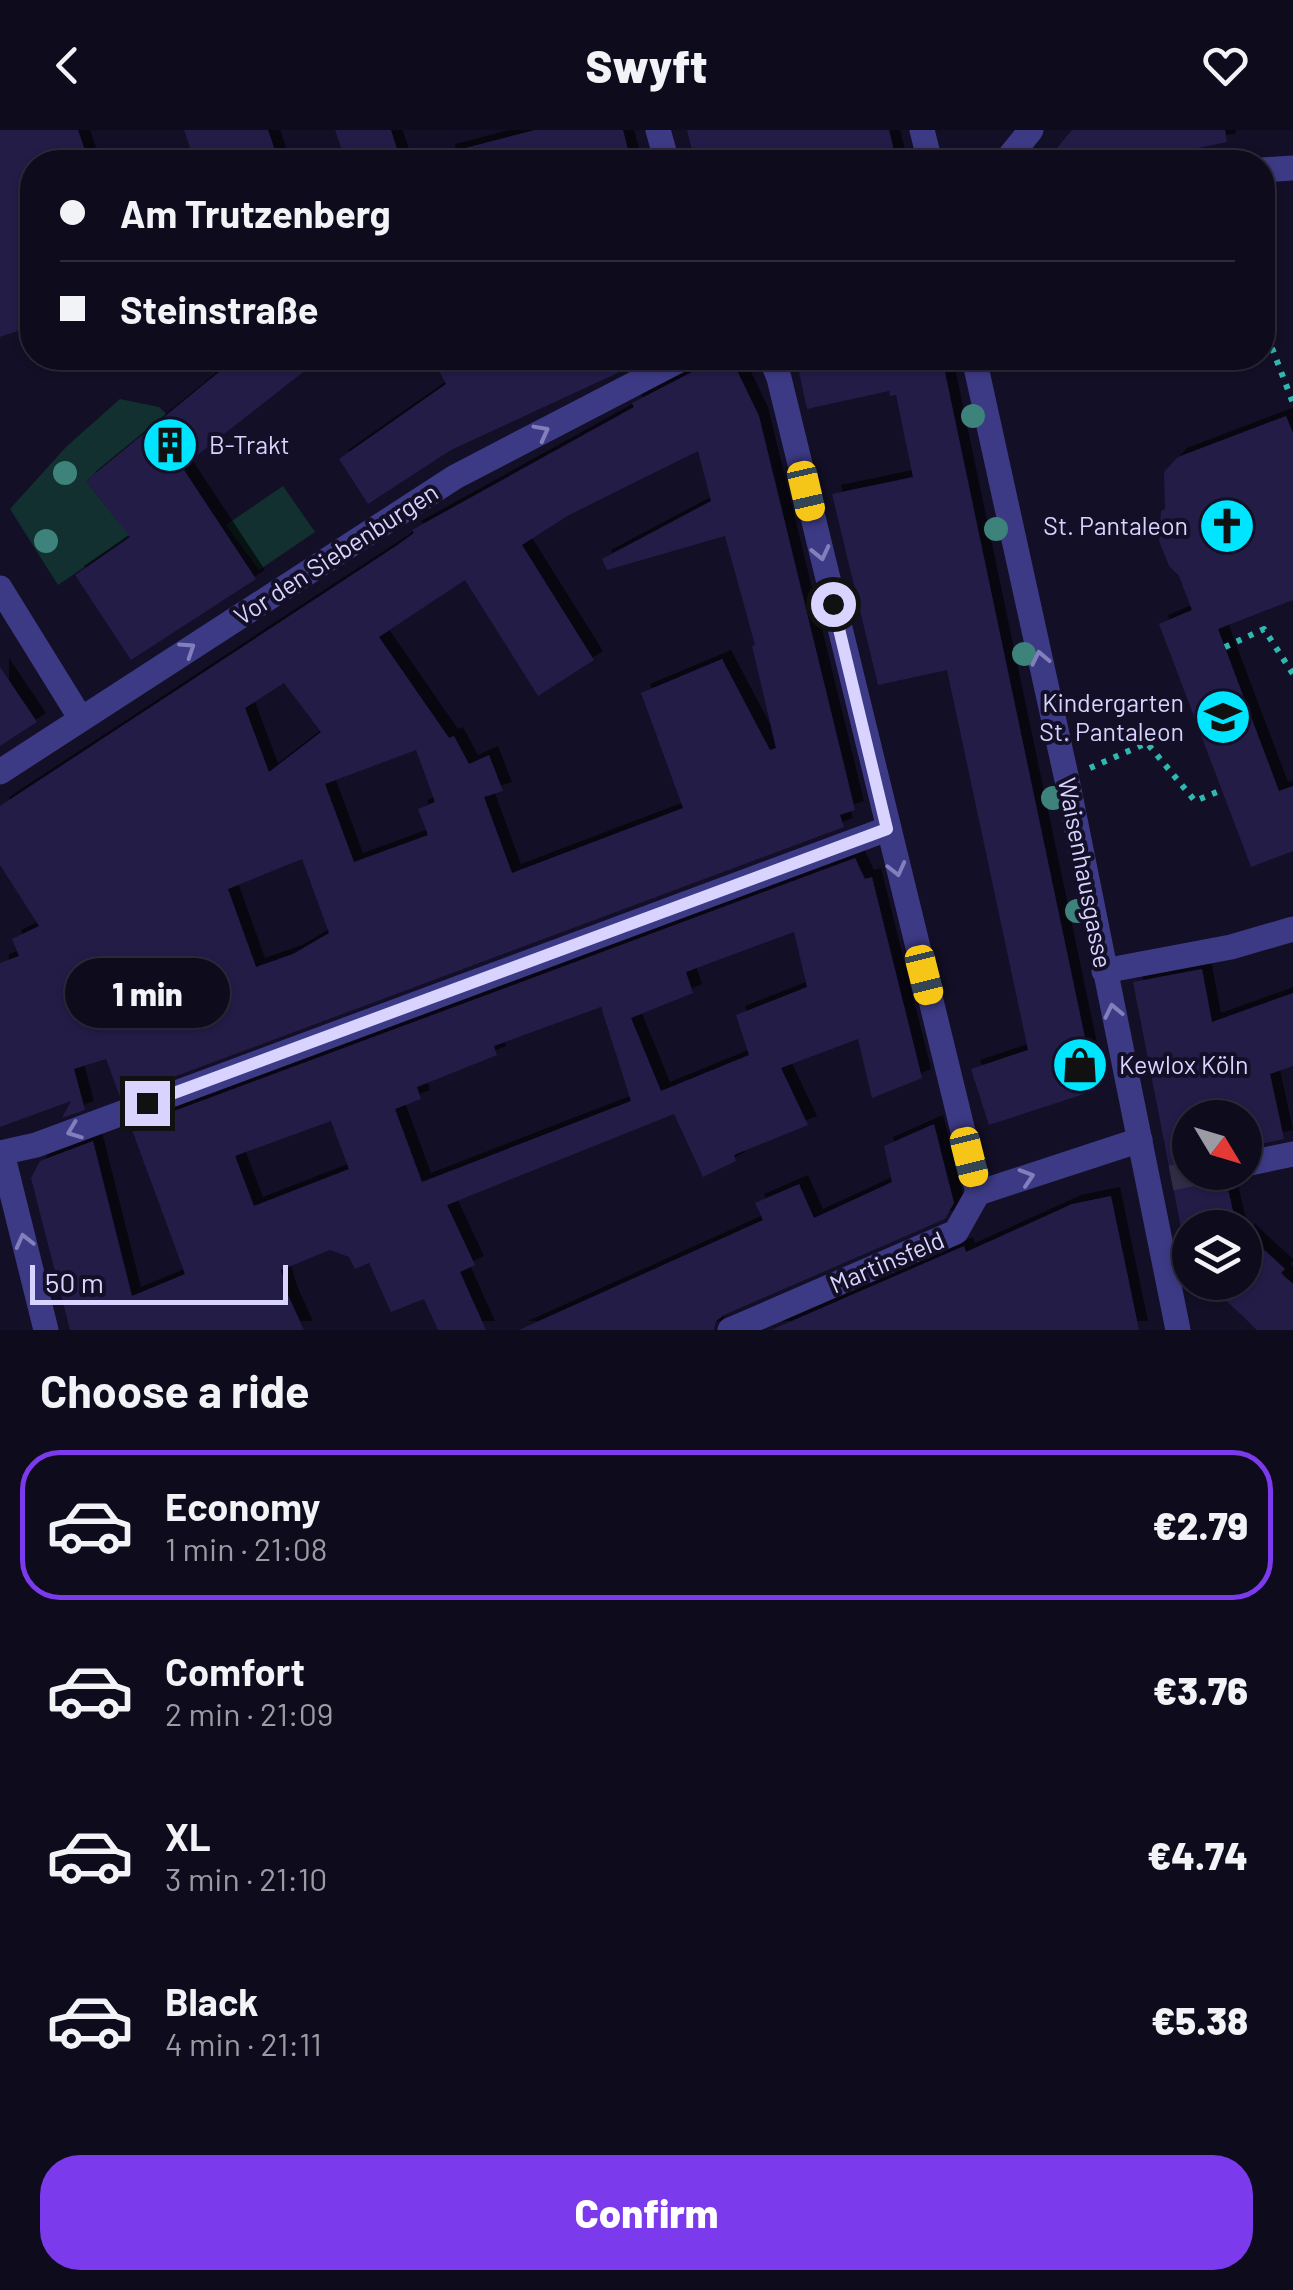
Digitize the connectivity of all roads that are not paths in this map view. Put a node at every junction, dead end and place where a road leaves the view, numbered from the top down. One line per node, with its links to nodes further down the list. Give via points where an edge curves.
1 (1031, 130): 2 (street)
2 (1015, 150)
3 (661, 370): 7 (street, Vor den Siebenburgen, one-way to 3, via 455,477)
4 (776, 370): 9 (street, one-way to 9)
5 (977, 370): 11 (street, Waisenhausgasse, one-way to 5)
6 (0, 588): 7 (street)
7 (81, 719): 8 (street, Vor den Siebenburgen)
8 (0, 772)
9 (887, 829): 13 (street, one-way to 13); 16 (street, one-way to 16)
10 (1293, 929): 11 (street)
11 (1104, 971): 12 (street, Waisenhausgasse, one-way to 11)
12 (1140, 1140): 16 (street, one-way to 12); 19 (street, Waisenhausgasse, via 1160,1181)
13 (1, 1153): 17 (street, one-way to 13)
14 (1293, 1154): 15 (street)
15 (1262, 1160)
16 (978, 1194): 18 (street, Martinsfeld, via 956,1232)
17 (46, 1330)
18 (730, 1330)
19 (1178, 1330)

